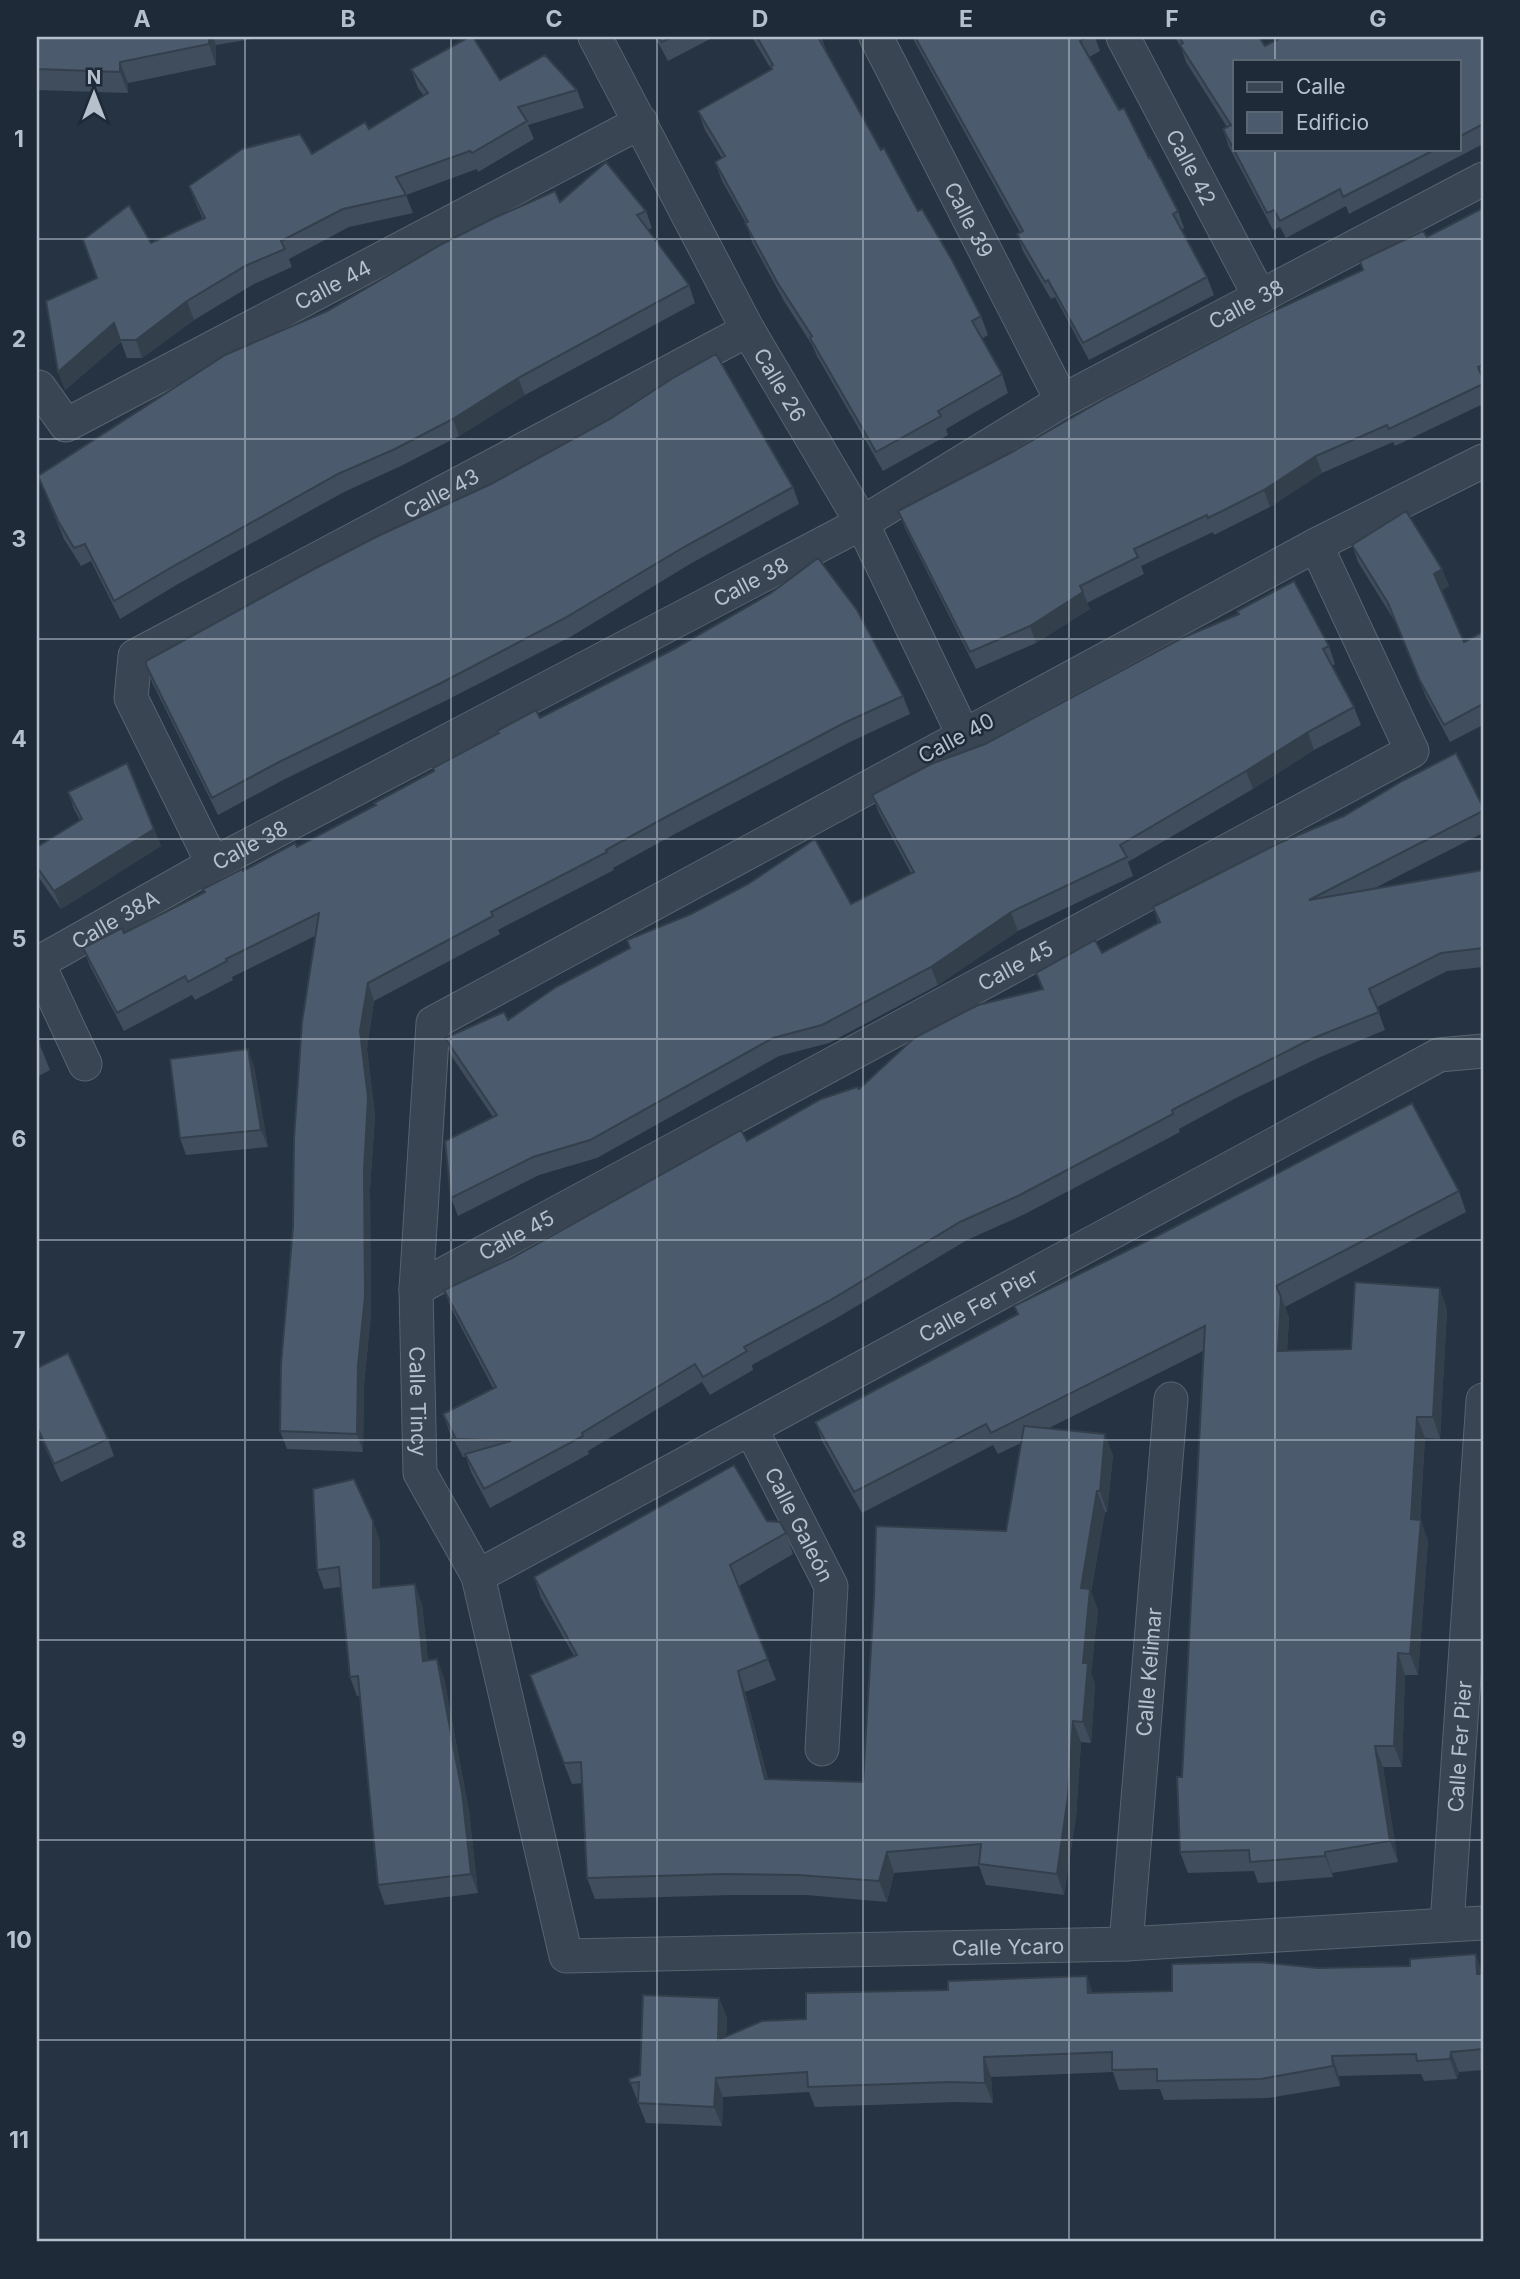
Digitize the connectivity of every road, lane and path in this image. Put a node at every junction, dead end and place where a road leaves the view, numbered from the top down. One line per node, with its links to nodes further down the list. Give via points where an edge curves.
1 (595, 37): 4 (street, Calle 26)
2 (876, 37): 9 (street, Calle 39)
3 (1123, 37): 6 (street, Calle 42)
4 (640, 122): 7 (street, Calle 26); 8 (street, Calle 44, via 66,425)
5 (1483, 179): 6 (street, Calle 38)
6 (1261, 297): 9 (street, Calle 38)
7 (748, 330): 11 (street, Calle 26); 13 (street, Calle 43)
8 (39, 387)
9 (1062, 401): 11 (street, Calle 38)
10 (1483, 461): 12 (street, Calle 40)
11 (862, 523): 14 (street, Calle 26); 15 (street, Calle 38)
12 (1316, 545): 14 (street, Calle 40); 19 (street, Calle 45, via 1412,751)
13 (135, 656): 15 (street, Calle 38, via 131,698)
14 (963, 734): 16 (street, Calle 40)
15 (213, 864): 18 (street, Calle 38A, via 38,963)
16 (433, 1023): 19 (street, Calle Tincy)
17 (1483, 1051): 22 (street, Calle Fer Pier, via 1439,1055)
18 (85, 1064)
19 (416, 1289): 23 (street, Calle Tincy, via 420,1473)
20 (1171, 1399): 27 (street, Calle Kelimar)
21 (1483, 1401): 26 (street, Calle Fer Pier)
22 (751, 1429): 23 (street, Calle Fer Pier); 24 (street, Calle Galeón, via 831,1586)
23 (478, 1577): 28 (street, Calle Tincy)
24 (822, 1749)
25 (1483, 1923): 26 (street, Calle Ycaro)
26 (1447, 1924): 27 (street, Calle Ycaro)
27 (1126, 1944): 28 (street, Calle Ycaro)
28 (566, 1956)

